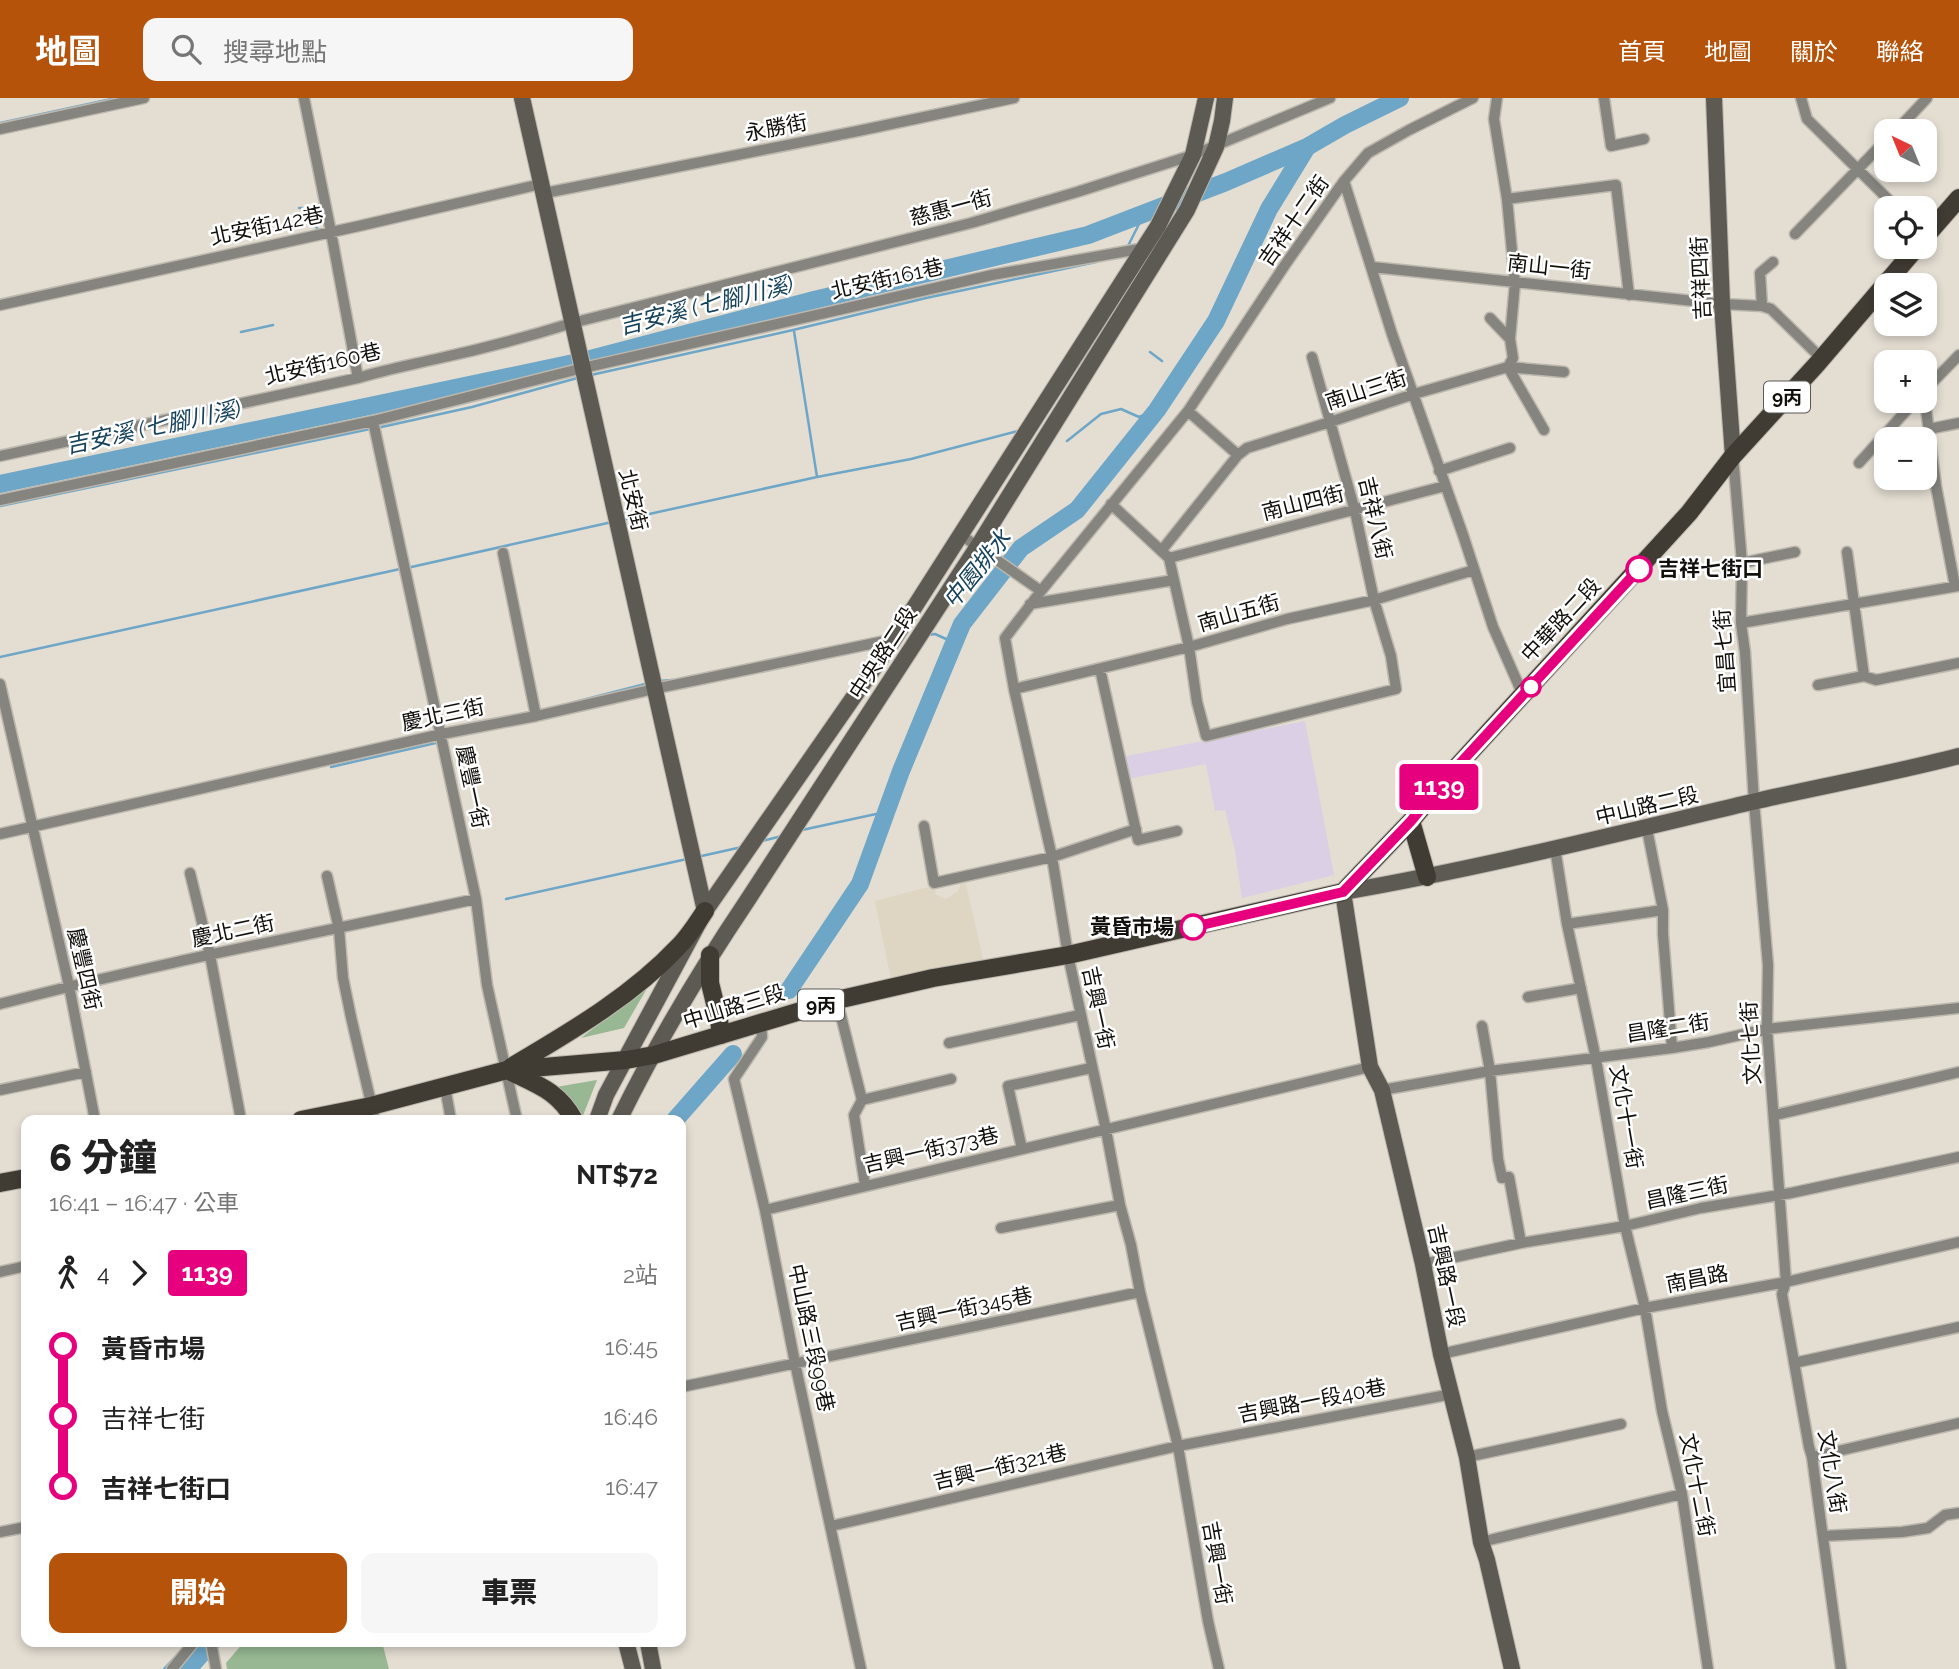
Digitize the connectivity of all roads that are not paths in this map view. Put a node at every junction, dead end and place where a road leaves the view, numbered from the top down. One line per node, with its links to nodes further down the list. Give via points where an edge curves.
1 (144, 98): 15 (street)
2 (304, 98): 27 (street)
3 (522, 98): 22 (street, 北安街)
4 (1014, 98): 22 (street, 永勝街)
5 (1206, 98): 19 (street, 中央路二段)
6 (1225, 98): 18 (street, 中央路二段)
7 (1331, 98): 18 (street, 慈惠一街)
8 (1473, 98): 21 (street, 吉祥十二街, via 1368,153)
9 (1497, 98): 25 (street, via 1494,119)
10 (1604, 98): 16 (street, via 1611,146)
11 (1714, 98): 36 (street, 吉祥四街)
12 (1801, 98): 20 (street, via 1807,119)
13 (1927, 98): 14 (street)
14 (1907, 119)
15 (0, 129)
16 (1644, 139)
17 (1874, 152): 20 (street)
18 (1214, 153): 19 (street, 慈惠一街); 30 (street, 中央路二段)
19 (1193, 155): 29 (street, 中央路二段); 40 (street, 慈惠一街, via 971,223)
20 (1856, 170): 23 (street); 28 (street)
21 (1344, 181): 33 (street); 51 (street, 吉祥十二街)
22 (543, 189): 27 (street, 北安街142巷); 40 (street, 北安街)
23 (1884, 196)
24 (1959, 198): 26 (main road, 中華路二段 / 9丙)
25 (1507, 199): 34 (street); 35 (street, via 1616,185)
26 (1937, 222)
27 (331, 232): 37 (street, 北安街142巷); 48 (street)
28 (1795, 234)
29 (1144, 247): 30 (street); 45 (street, 北安街161巷); 69 (street, 中央路二段)
30 (1159, 255): 70 (street, 中央路二段)
31 (1905, 259): 44 (main road, 中華路二段 / 9丙)
32 (1773, 262): 38 (street, via 1760,273)
33 (1372, 267): 34 (street, 南山一街); 50 (street)
34 (1515, 283): 35 (street, 南山一街); 41 (street)
35 (1629, 295): 36 (street, 南山一街)
36 (1722, 304): 38 (street, 南山一街); 61 (street, 吉祥四街)
37 (0, 305)
38 (1762, 306): 44 (street, via 1771,309)
39 (1490, 318): 41 (street)
40 (573, 328): 45 (street, 北安街); 48 (street, 北安街160巷)
41 (1510, 339): 46 (street, via 1513,358)
42 (1959, 355): 49 (street)
43 (1312, 357): 54 (street, 吉祥八街)
44 (1821, 358): 61 (main road, 中華路二段 / 9丙)
45 (581, 363): 53 (street, 北安街161巷); 91 (street, 北安街)
46 (1508, 367): 47 (street); 50 (street, 南山三街); 57 (street)
47 (1564, 372)
48 (358, 378): 60 (street, 北安街160巷)
49 (1937, 378)
50 (1413, 394): 54 (street, 南山三街); 63 (street)
51 (1188, 411): 59 (street); 67 (street, 吉興一街)
52 (1904, 413): 62 (street)
53 (373, 421): 66 (street, 北安街161巷); 95 (street, 慶豐一街)
54 (1330, 422): 59 (street, 南山三街, via 1247,448); 68 (street, 吉祥八街)
55 (1959, 423): 56 (street)
56 (1937, 427)
57 (1544, 430)
58 (1510, 448): 63 (street)
59 (1238, 455): 74 (street)
60 (0, 456)
61 (1733, 456): 75 (street, 宜昌七街); 93 (main road, 中華路二段 / 9丙, via 1689,513)
62 (1858, 463)
63 (1439, 471): 64 (street)
64 (1445, 486): 68 (street, 南山四街); 76 (street)
65 (1937, 490): 78 (street)
66 (0, 500)
67 (1111, 504): 74 (street); 79 (street, 吉興一街)
68 (1355, 511): 74 (street, 南山四街); 80 (street, 吉祥八街)
69 (961, 535): 70 (street); 84 (street, 中央路二段)
70 (978, 546): 79 (street); 117 (street, 中央路二段)
71 (1795, 552): 75 (street)
72 (1847, 552): 82 (street)
73 (503, 553): 94 (street)
74 (1165, 554): 77 (street)
75 (1742, 563): 83 (street, 宜昌七街)
76 (1474, 570): 80 (street, 南山五街); 93 (street)
77 (1174, 580): 81 (street); 85 (street)
78 (1957, 586): 82 (street)
79 (1039, 590): 81 (street, 吉興一街)
80 (1374, 600): 85 (street, 南山五街); 85 (street, 吉祥八街, via 1396,689 1307,712 1206,736)
81 (1030, 604): 92 (street, 吉興一街, via 1006,638)
82 (1855, 604): 83 (street); 88 (street)
83 (1741, 623): 97 (street, 宜昌七街)
84 (894, 639): 91 (street, 慶北三街); 113 (street, 中央路二段)
85 (1189, 647): 87 (street, 南山五街)
86 (1959, 663): 88 (street, via 1876,680)
87 (1100, 669): 92 (street, 南山五街); 101 (street)
88 (1864, 676): 90 (street)
89 (0, 684): 100 (street, 慶豐四街)
90 (1818, 685)
91 (654, 688): 94 (street, 慶北三街); 113 (street, 北安街)
92 (1014, 689): 106 (street, 吉興一街)
93 (1523, 695): 98 (main road, 中華路二段 / 9丙)
94 (536, 716): 95 (street, 慶北三街)
95 (442, 734): 100 (street, 慶北三街); 111 (street, 慶豐一街)
96 (1959, 756): 97 (street, 中山路二段)
97 (1754, 802): 102 (street, 中山路二段); 128 (street, 文化七街, via 1768,965)
98 (1411, 821): 109 (main road); 110 (main road, 中華路二段 / 9丙)
99 (924, 826): 106 (street, via 934,883)
100 (31, 827): 104 (street, 慶北三街); 119 (street, 慶豐四街)
101 (1136, 829): 103 (street, via 1139,840); 106 (street)
102 (1647, 829): 105 (street, 中山路二段); 112 (street)
103 (1177, 831)
104 (0, 834)
105 (1555, 848): 109 (street, 中山路二段); 114 (street, 文化十一街)
106 (1052, 857): 118 (street, 吉興一街)
107 (190, 873): 116 (street)
108 (327, 876): 115 (street)
109 (1427, 877): 110 (street, 中山路二段)
110 (1343, 892): 118 (main road, 中山路三段 / 9丙); 135 (street, 吉興路一段)
111 (475, 899): 115 (street, 慶北二街); 137 (street, 慶豐一街, via 487,985)
112 (1662, 910): 114 (street); 131 (street)
113 (705, 911): 134 (street, 中央路二段); 137 (main road, via 652,972 586,1023)
114 (1567, 925): 120 (street, 文化十一街)
115 (339, 929): 116 (street, 慶北二街); 146 (street, via 343,978)
116 (210, 955): 119 (street, 慶北二街); 148 (street)
117 (710, 955): 129 (main road, via 710,983); 132 (street, 中央路二段)
118 (1068, 955): 122 (main road, 中山路三段 / 9丙); 125 (street, 吉興一街)
119 (69, 986): 123 (street, 慶北二街); 139 (street, 慶豐四街)
120 (1581, 988): 121 (street); 133 (street, 文化十一街)
121 (1528, 997)
122 (837, 1000): 126 (main road, 中山路三段 / 9丙); 145 (street)
123 (0, 1004)
124 (1959, 1008): 128 (street, 昌隆二街)
125 (1080, 1015): 130 (street); 136 (street, 吉興一街)
126 (761, 1023): 129 (main road, 中山路三段 / 9丙); 164 (street, 中山路三段99巷, via 762,1037 734,1079)
127 (1482, 1026): 138 (street)
128 (1767, 1029): 131 (street, 昌隆二街); 155 (street, 文化七街)
129 (721, 1035): 132 (main road, 中山路三段 / 9丙)
130 (949, 1042)
131 (1672, 1048): 133 (street, 昌隆二街)
132 (654, 1055): 134 (main road, 中山路三段 / 9丙); 154 (street, 中央路二段)
133 (1596, 1059): 138 (street, 昌隆二街); 165 (street, 文化十一街)
134 (626, 1060): 137 (main road, 中山路三段 / 9丙); 153 (street, 中央路二段)
135 (1370, 1067): 144 (street, 吉興路一段); 156 (street, 吉興一街373巷)
136 (1091, 1068): 156 (street, 吉興一街); 157 (street, via 1008,1086)
137 (507, 1070): 142 (main road, 中山路三段 / 9丙); 151 (street, 慶豐一街); 152 (main road, via 545,1088)
138 (1490, 1071): 144 (street, 昌隆二街); 168 (street, via 1498,1158 1502,1178 1509,1177)
139 (86, 1072): 143 (street); 147 (street, 慶豐四街)
140 (1959, 1072): 155 (street)
141 (951, 1079): 145 (street)
142 (444, 1087): 146 (main road, 中山路三段 / 9丙); 150 (street)
143 (0, 1090)
144 (1382, 1090): 169 (street, 吉興路一段)
145 (862, 1100): 161 (street, via 854,1115)
146 (373, 1113): 149 (main road, 中山路三段 / 9丙)
147 (94, 1115)
148 (239, 1115)
149 (352, 1115)
150 (450, 1115)
151 (516, 1115)
152 (572, 1115)
153 (599, 1115)
154 (620, 1115)
155 (1775, 1115): 162 (street, 文化七街)
156 (1106, 1130): 157 (street, 吉興一街373巷); 163 (street, 吉興一街)
157 (1022, 1149): 161 (street, 吉興一街373巷)
158 (1959, 1157): 162 (street, 昌隆三街)
159 (21, 1179): 160 (main road)
160 (0, 1183)
161 (865, 1185): 164 (street, 吉興一街373巷)
162 (1781, 1194): 165 (street, 昌隆三街); 172 (street, 文化七街)
163 (1120, 1205): 166 (street); 173 (street, 吉興一街)
164 (765, 1210): 177 (street, 中山路三段99巷)
165 (1625, 1226): 168 (street, 昌隆三街); 174 (street, 文化十一街)
166 (1001, 1228)
167 (1959, 1242): 172 (street, 南昌路)
168 (1521, 1243): 169 (street, 昌隆三街)
169 (1423, 1264): 176 (street, 吉興路一段)
170 (21, 1267): 171 (street)
171 (0, 1272)
172 (1786, 1282): 174 (street, 南昌路); 178 (street, 文化八街, via 1782,1294)
173 (1140, 1292): 177 (street, 吉興一街345巷); 183 (street, 吉興一街)
174 (1645, 1308): 176 (street, 南昌路); 186 (street, 文化十二街)
175 (1959, 1327): 178 (street)
176 (1441, 1354): 180 (street, 吉興路一段)
177 (795, 1363): 179 (street, 吉興一街345巷); 188 (street, 中山路三段99巷)
178 (1794, 1363): 185 (street, 文化八街)
179 (686, 1386)
180 (1452, 1394): 183 (street, 吉興路一段40巷); 184 (street, 吉興路一段)
181 (1621, 1423): 184 (street)
182 (1959, 1423): 185 (street)
183 (1178, 1446): 188 (street, 吉興一街321巷); 202 (street, 吉興一街)
184 (1467, 1457): 192 (street, 吉興路一段)
185 (1812, 1457): 191 (street, 文化八街)
186 (1682, 1494): 192 (street); 204 (street, 文化十二街)
187 (1959, 1513): 191 (street, via 1945,1515 1928,1528)
188 (831, 1527): 201 (street, 中山路三段99巷)
189 (21, 1528): 190 (street)
190 (0, 1532)
191 (1823, 1536): 205 (street, 文化八街)
192 (1481, 1542): 203 (street, 吉興路一段)
193 (190, 1647): 197 (street)
194 (212, 1647): 198 (street)
195 (627, 1647): 199 (street)
196 (649, 1647): 200 (street)
197 (172, 1669)
198 (216, 1669)
199 (633, 1669)
200 (653, 1669)
201 (861, 1669)
202 (1219, 1669)
203 (1512, 1669)
204 (1708, 1669)
205 (1841, 1669)

